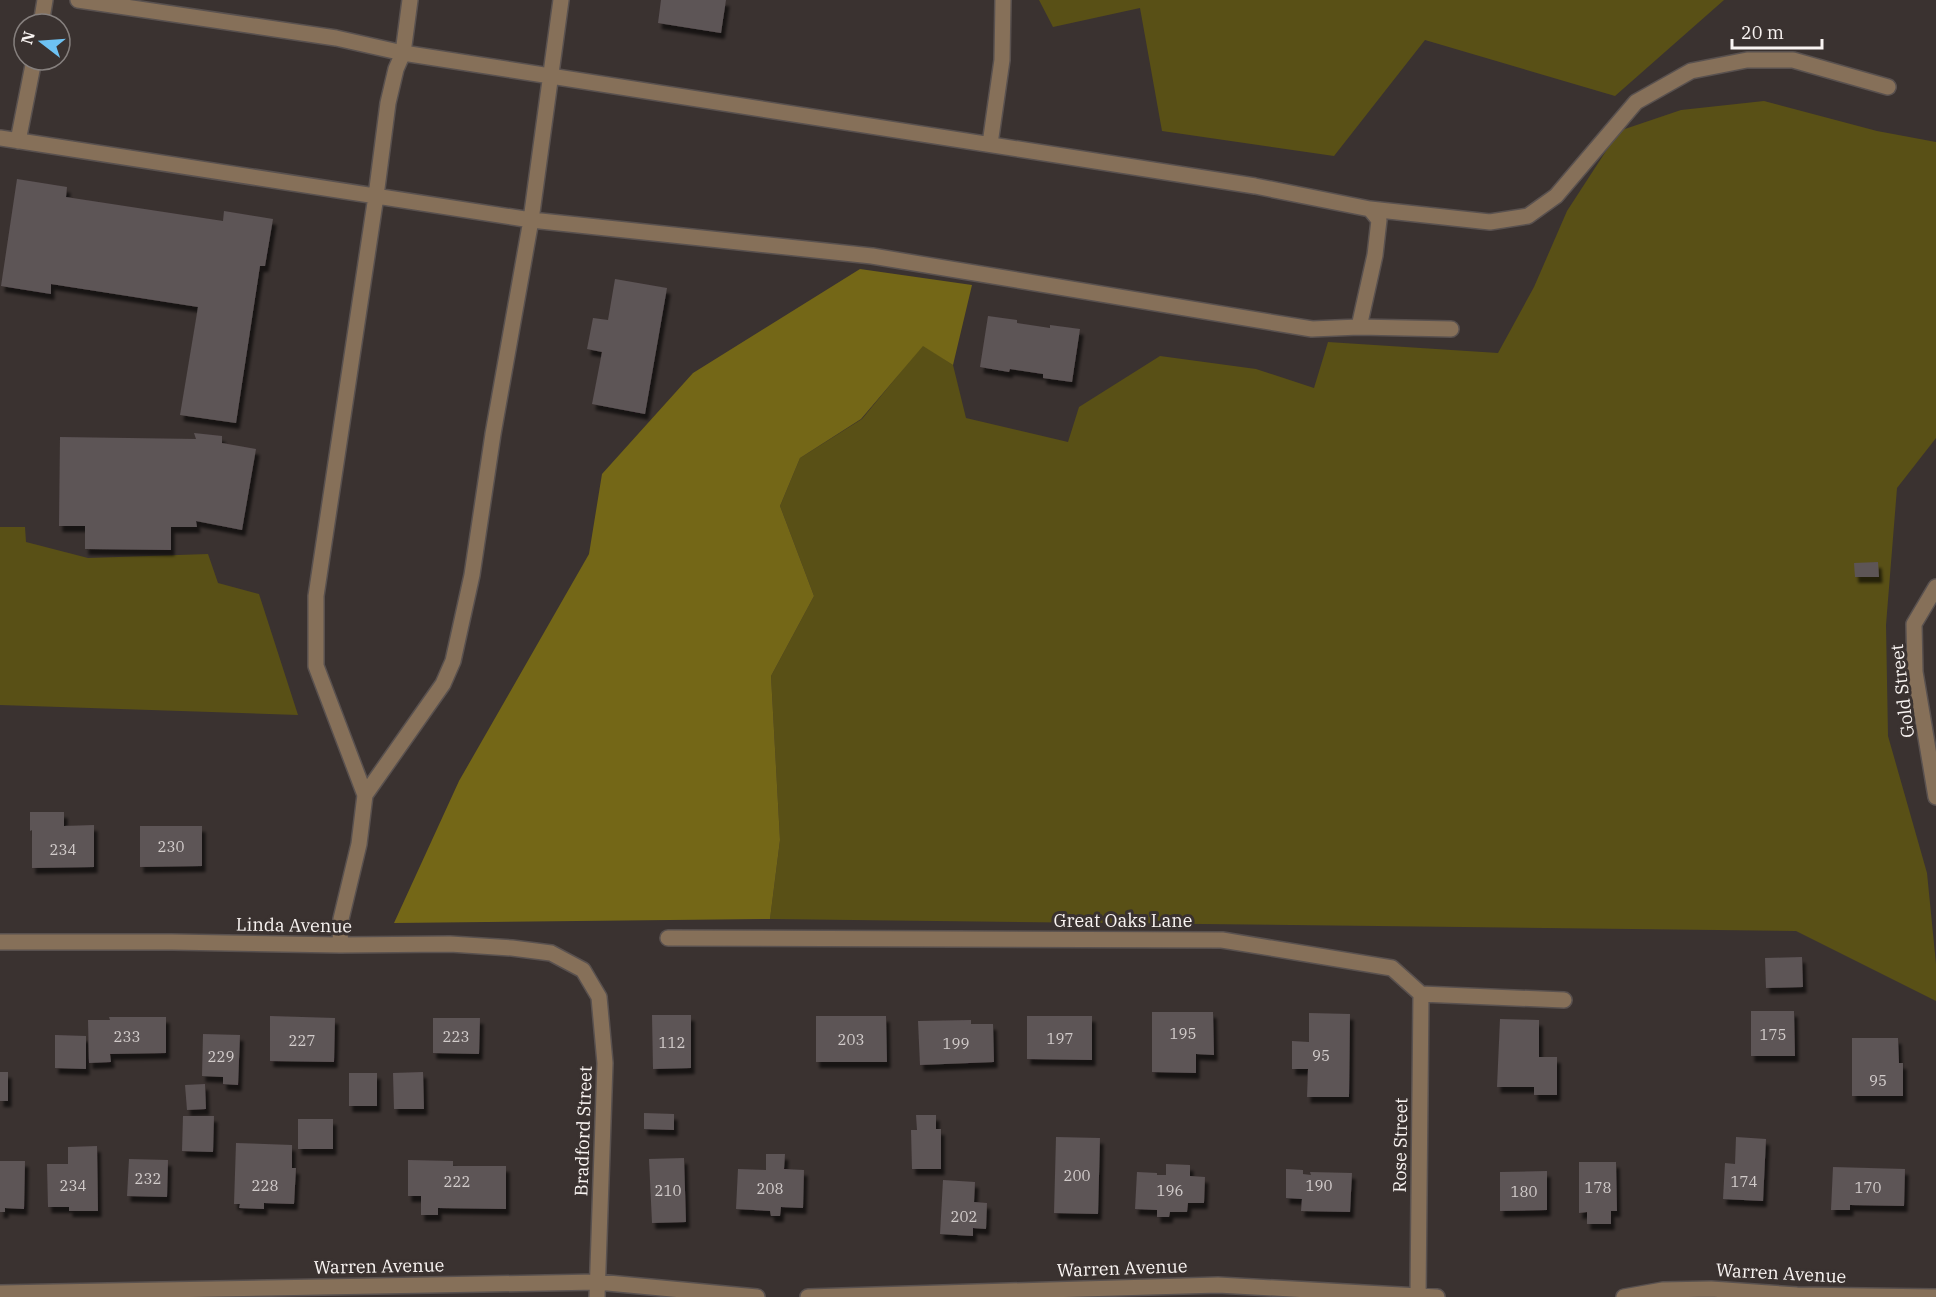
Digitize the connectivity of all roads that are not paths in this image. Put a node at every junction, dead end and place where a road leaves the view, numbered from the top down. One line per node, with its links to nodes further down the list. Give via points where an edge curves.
1 (78, 0): 5 (street, via 336,38)
2 (410, 0): 5 (street)
3 (561, 0): 7 (street)
4 (1003, 0): 11 (street, via 1002,60)
5 (403, 53): 7 (street); 12 (street, via 388,103)
6 (32, 72): 10 (street)
7 (551, 77): 11 (street); 14 (street)
8 (1888, 87): 13 (street, via 1793,60 1747,60 1691,71 1636,102 1556,196 1528,216 1490,222)
9 (0, 138): 10 (street)
10 (18, 141): 12 (street)
11 (990, 144): 13 (street, via 1255,186)
12 (376, 196): 14 (street); 18 (street, via 316,596 316,666)
13 (1370, 209): 15 (street, via 1379,220)
14 (531, 220): 15 (street, via 872,256 1312,329); 18 (street, via 472,575 453,661 442,684)
15 (1359, 327): 16 (street)
16 (1451, 329)
17 (1936, 587): 19 (street, Gold Street, via 1914,624 1914,633 1915,672)
18 (365, 795): 22 (street, via 341,919)
19 (1936, 797)
20 (669, 938): 24 (street, Great Oaks Lane, via 1222,940 1392,968)
21 (0, 942): 22 (street, Linda Avenue)
22 (340, 945): 23 (street, Linda Avenue, via 512,948 551,953)
23 (583, 970): 26 (street, Bradford Street, via 599,997 605,1063)
24 (1421, 994): 25 (street); 30 (street, Rose Street)
25 (1564, 1000)
26 (597, 1289): 27 (street, Warren Avenue); 28 (street, Warren Avenue)
27 (0, 1293)
28 (757, 1297)
29 (808, 1297): 30 (street, Warren Avenue, via 1218,1285)
30 (1418, 1297): 31 (street, Warren Avenue)
31 (1437, 1297)
32 (1624, 1297): 33 (street, Warren Avenue, via 1663,1290 1711,1289)
33 (1936, 1297)

